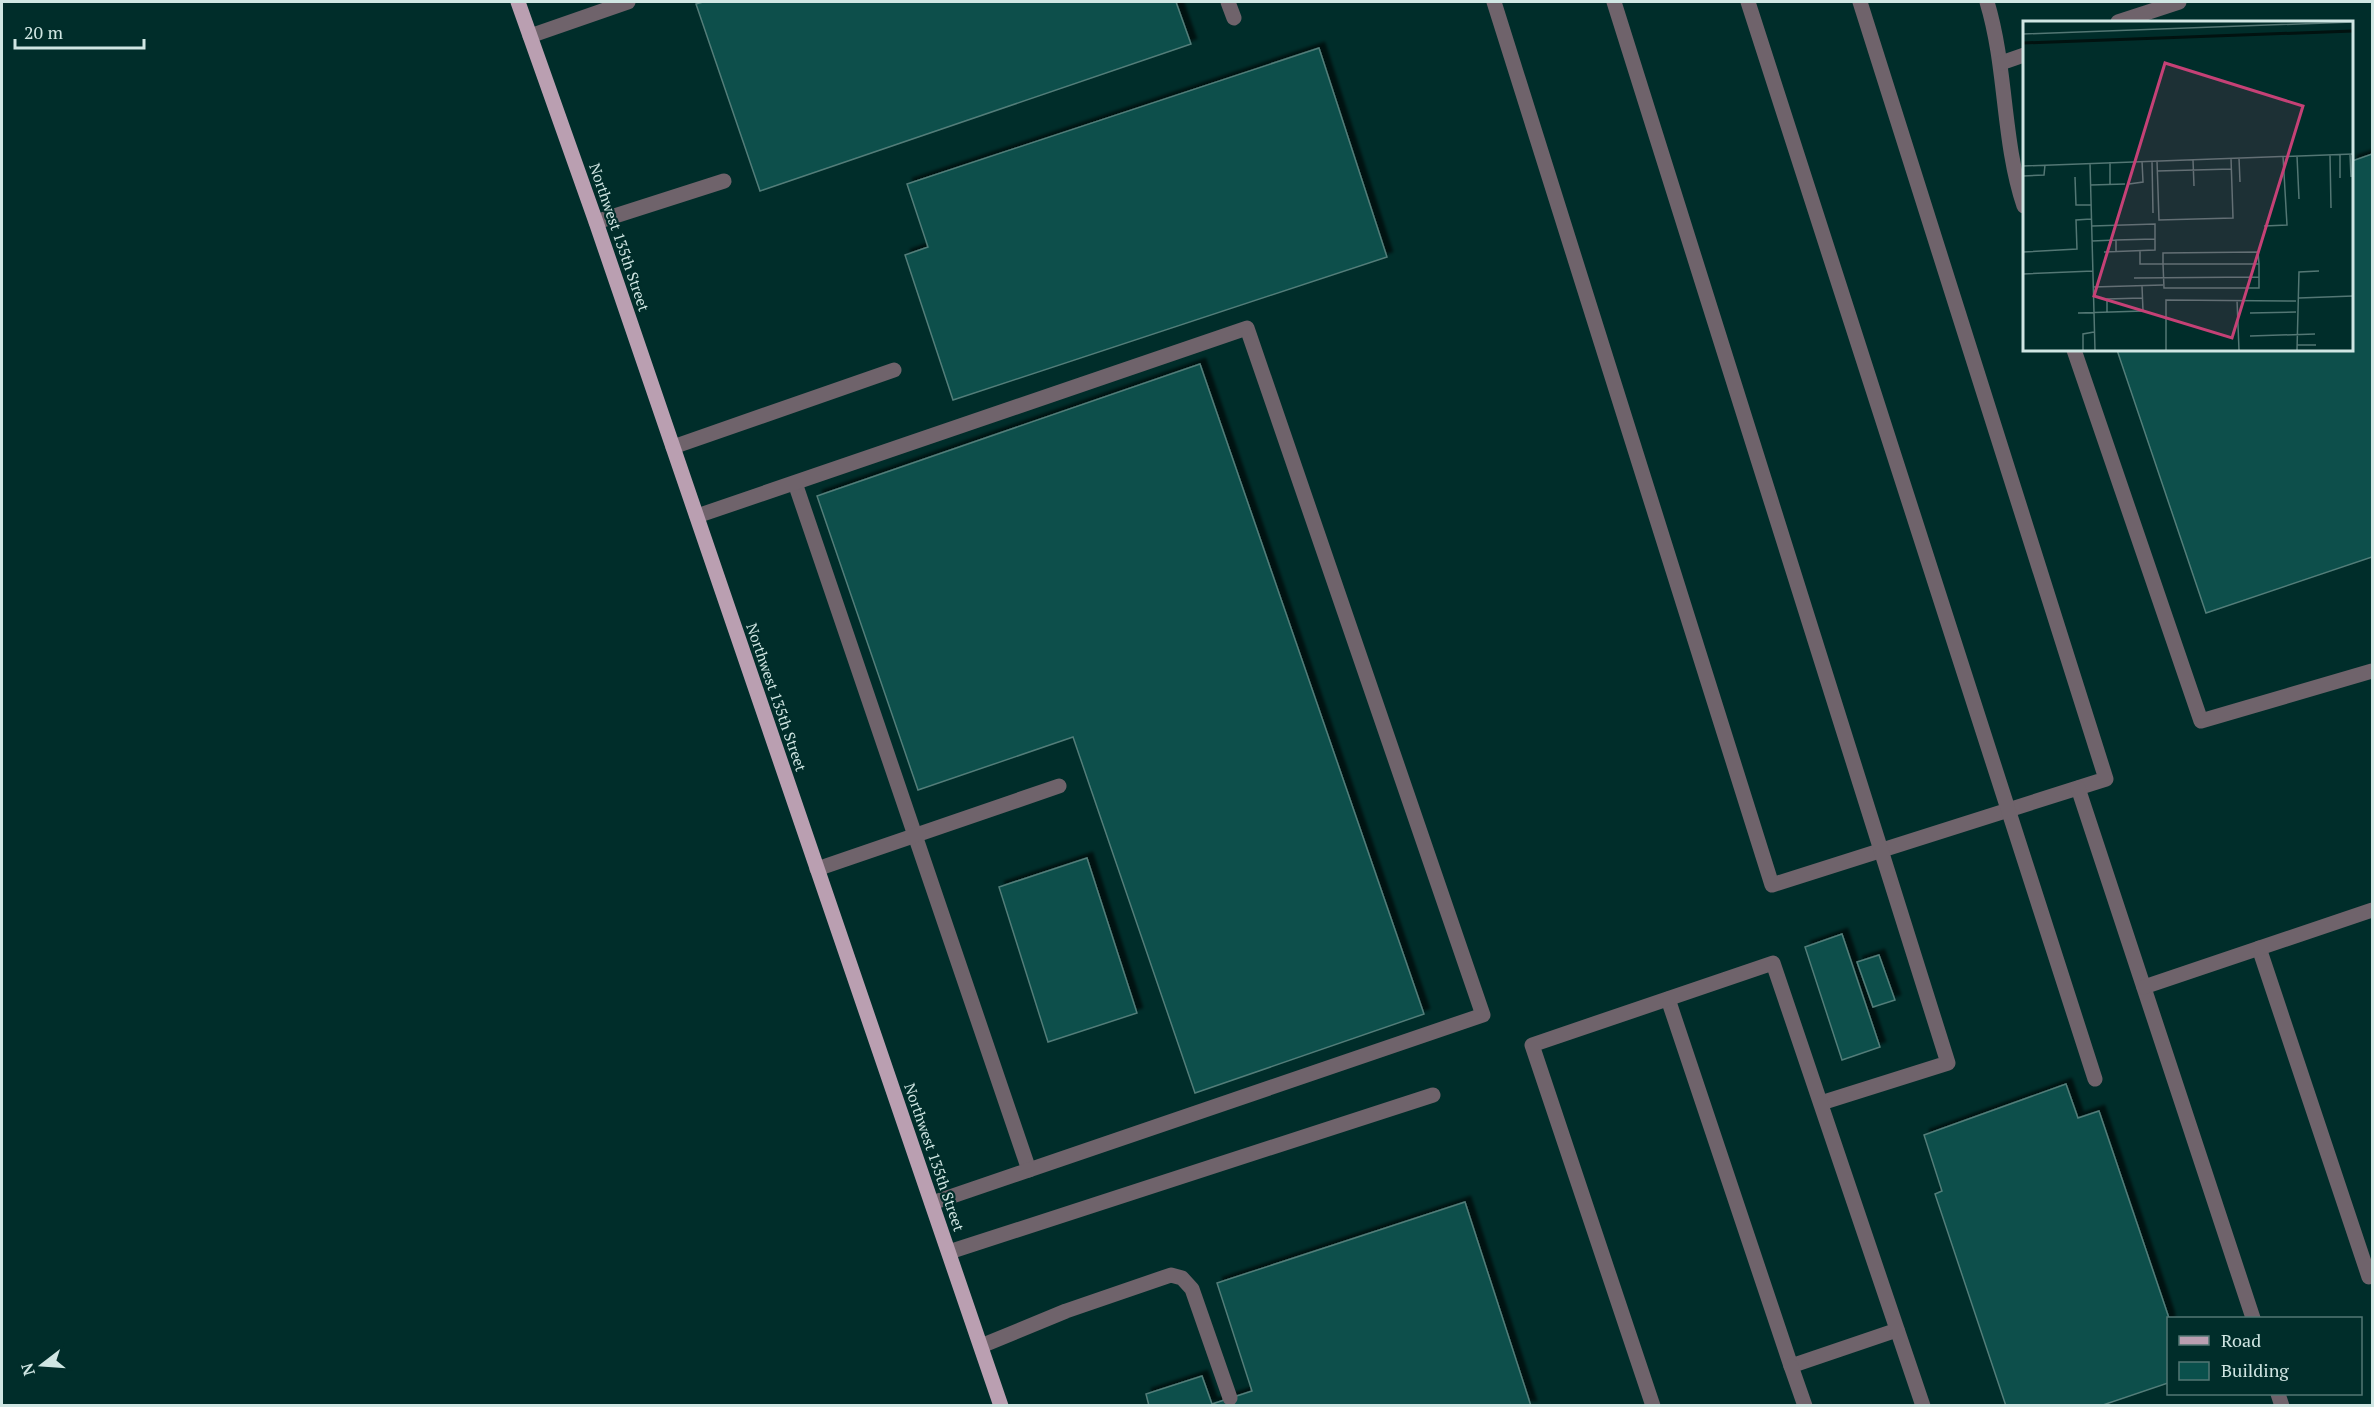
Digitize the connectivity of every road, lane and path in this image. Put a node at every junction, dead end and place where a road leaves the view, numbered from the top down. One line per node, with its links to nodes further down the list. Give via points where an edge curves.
1 (518, 2): 12 (main road, Northwest 135th Street)
2 (628, 2): 12 (lane)
3 (1228, 2): 10 (lane)
4 (1494, 2): 28 (lane, via 1772,885)
5 (1614, 2): 28 (lane)
6 (1748, 2): 26 (lane)
7 (1860, 2): 25 (lane, via 2106,779)
8 (1987, 2): 14 (lane)
9 (2179, 2): 11 (lane)
10 (1234, 18)
11 (2121, 21)
12 (530, 36): 17 (main road, Northwest 135th Street)
13 (2023, 56): 14 (lane)
14 (2001, 63): 16 (lane, via 2008,132)
15 (724, 181): 17 (lane)
16 (2023, 197)
17 (596, 222): 20 (main road, Northwest 135th Street)
18 (2074, 351): 23 (lane, via 2201,721)
19 (894, 370): 20 (lane)
20 (673, 447): 22 (main road, Northwest 135th Street)
21 (795, 483): 22 (lane); 27 (lane); 37 (lane, via 1247,328 1483,1015)
22 (697, 516): 29 (main road, Northwest 135th Street)
23 (2373, 671)
24 (1059, 786): 27 (lane)
25 (2078, 788): 26 (lane); 32 (lane)
26 (2007, 811): 28 (lane); 34 (lane)
27 (915, 836): 29 (lane); 37 (lane)
28 (1881, 850): 36 (lane, via 1948,1063)
29 (817, 869): 38 (main road, Northwest 135th Street)
30 (2373, 910): 31 (lane)
31 (2259, 948): 32 (lane); 40 (lane, via 2369,1277)
32 (2144, 987): 41 (lane)
33 (1668, 999): 36 (lane, via 1773,963); 44 (lane); 47 (lane, via 1532,1045)
34 (2095, 1079)
35 (1433, 1095): 39 (lane)
36 (1821, 1103): 42 (lane)
37 (1029, 1170): 38 (lane)
38 (932, 1203): 39 (main road, Northwest 135th Street)
39 (948, 1252): 43 (main road, Northwest 135th Street)
40 (2373, 1276)
41 (2253, 1317)
42 (1897, 1330): 44 (lane); 49 (lane)
43 (981, 1346): 45 (lane, via 1066,1311 1171,1275 1182,1278 1192,1289); 46 (main road, Northwest 135th Street)
44 (1791, 1366): 48 (lane)
45 (1230, 1398)
46 (1001, 1406)
47 (1653, 1406)
48 (1805, 1406)
49 (1923, 1406)

